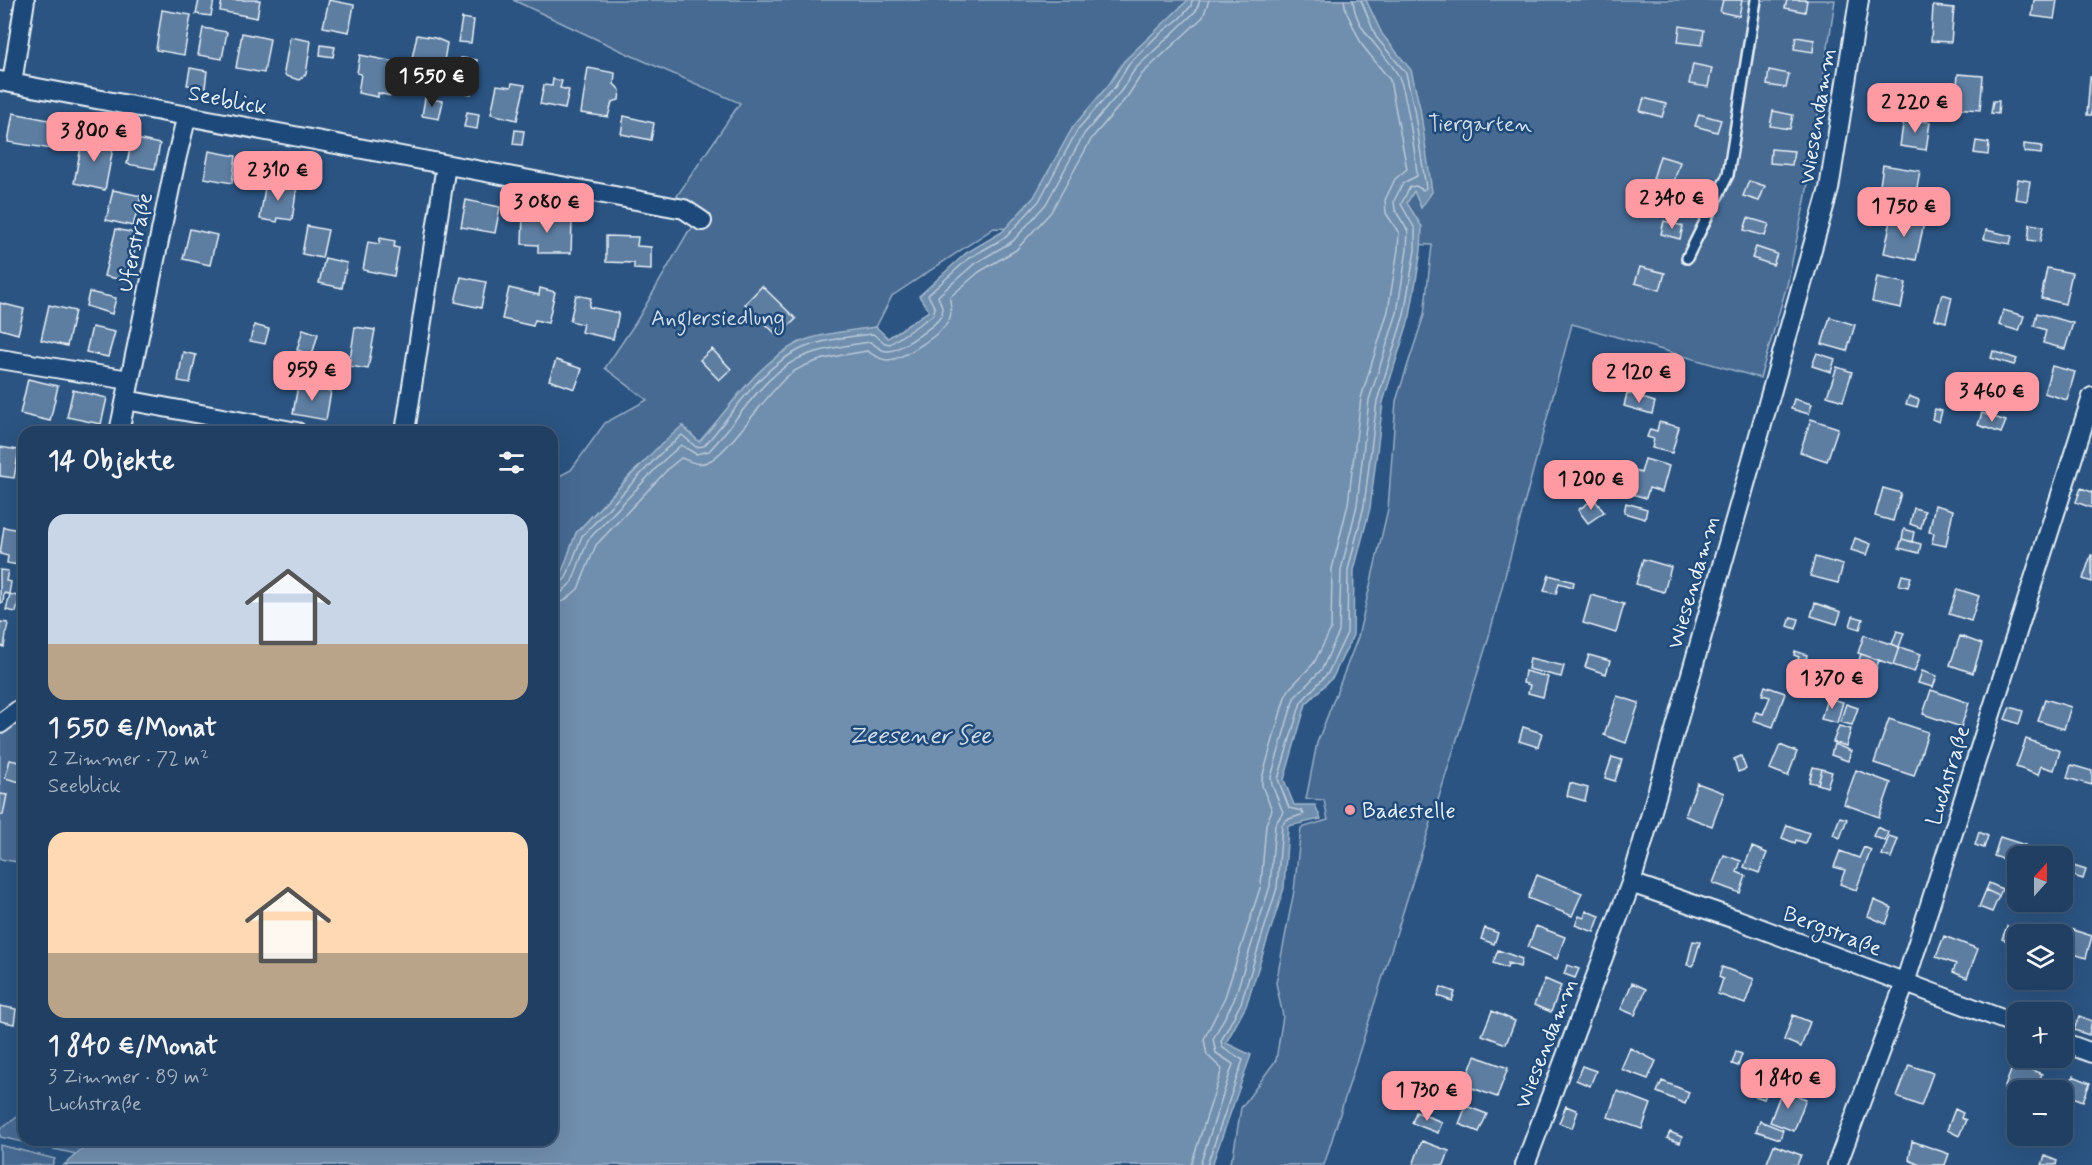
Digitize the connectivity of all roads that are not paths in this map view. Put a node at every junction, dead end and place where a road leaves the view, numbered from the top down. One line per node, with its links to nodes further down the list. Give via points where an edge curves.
1 (25, 0): 4 (street)
2 (1756, 0): 8 (lane, via 1728,176)
3 (1859, 0): 18 (street, Wiesendamm, via 1829,189)
4 (6, 82): 5 (street, Seeblick)
5 (188, 115): 6 (street, Seeblick); 10 (street, Uferstraße)
6 (446, 165): 7 (street, Seeblick, via 684,208); 15 (street)
7 (702, 221)
8 (1687, 258)
9 (0, 359): 10 (street)
10 (129, 380): 12 (street, Uferstraße)
11 (2092, 397): 19 (street, Luchstraße)
12 (126, 400): 13 (street, Uferstraße); 14 (street)
13 (120, 426)
14 (265, 426)
15 (406, 426)
16 (18, 710): 17 (street)
17 (0, 724)
18 (1631, 884): 19 (street, Bergstraße); 23 (street, Wiesendamm)
19 (1905, 983): 20 (street, Bergstraße); 24 (street, Luchstraße)
20 (2007, 1021)
21 (2073, 1046): 22 (street)
22 (2092, 1053)
23 (1525, 1165)
24 (1837, 1165)

